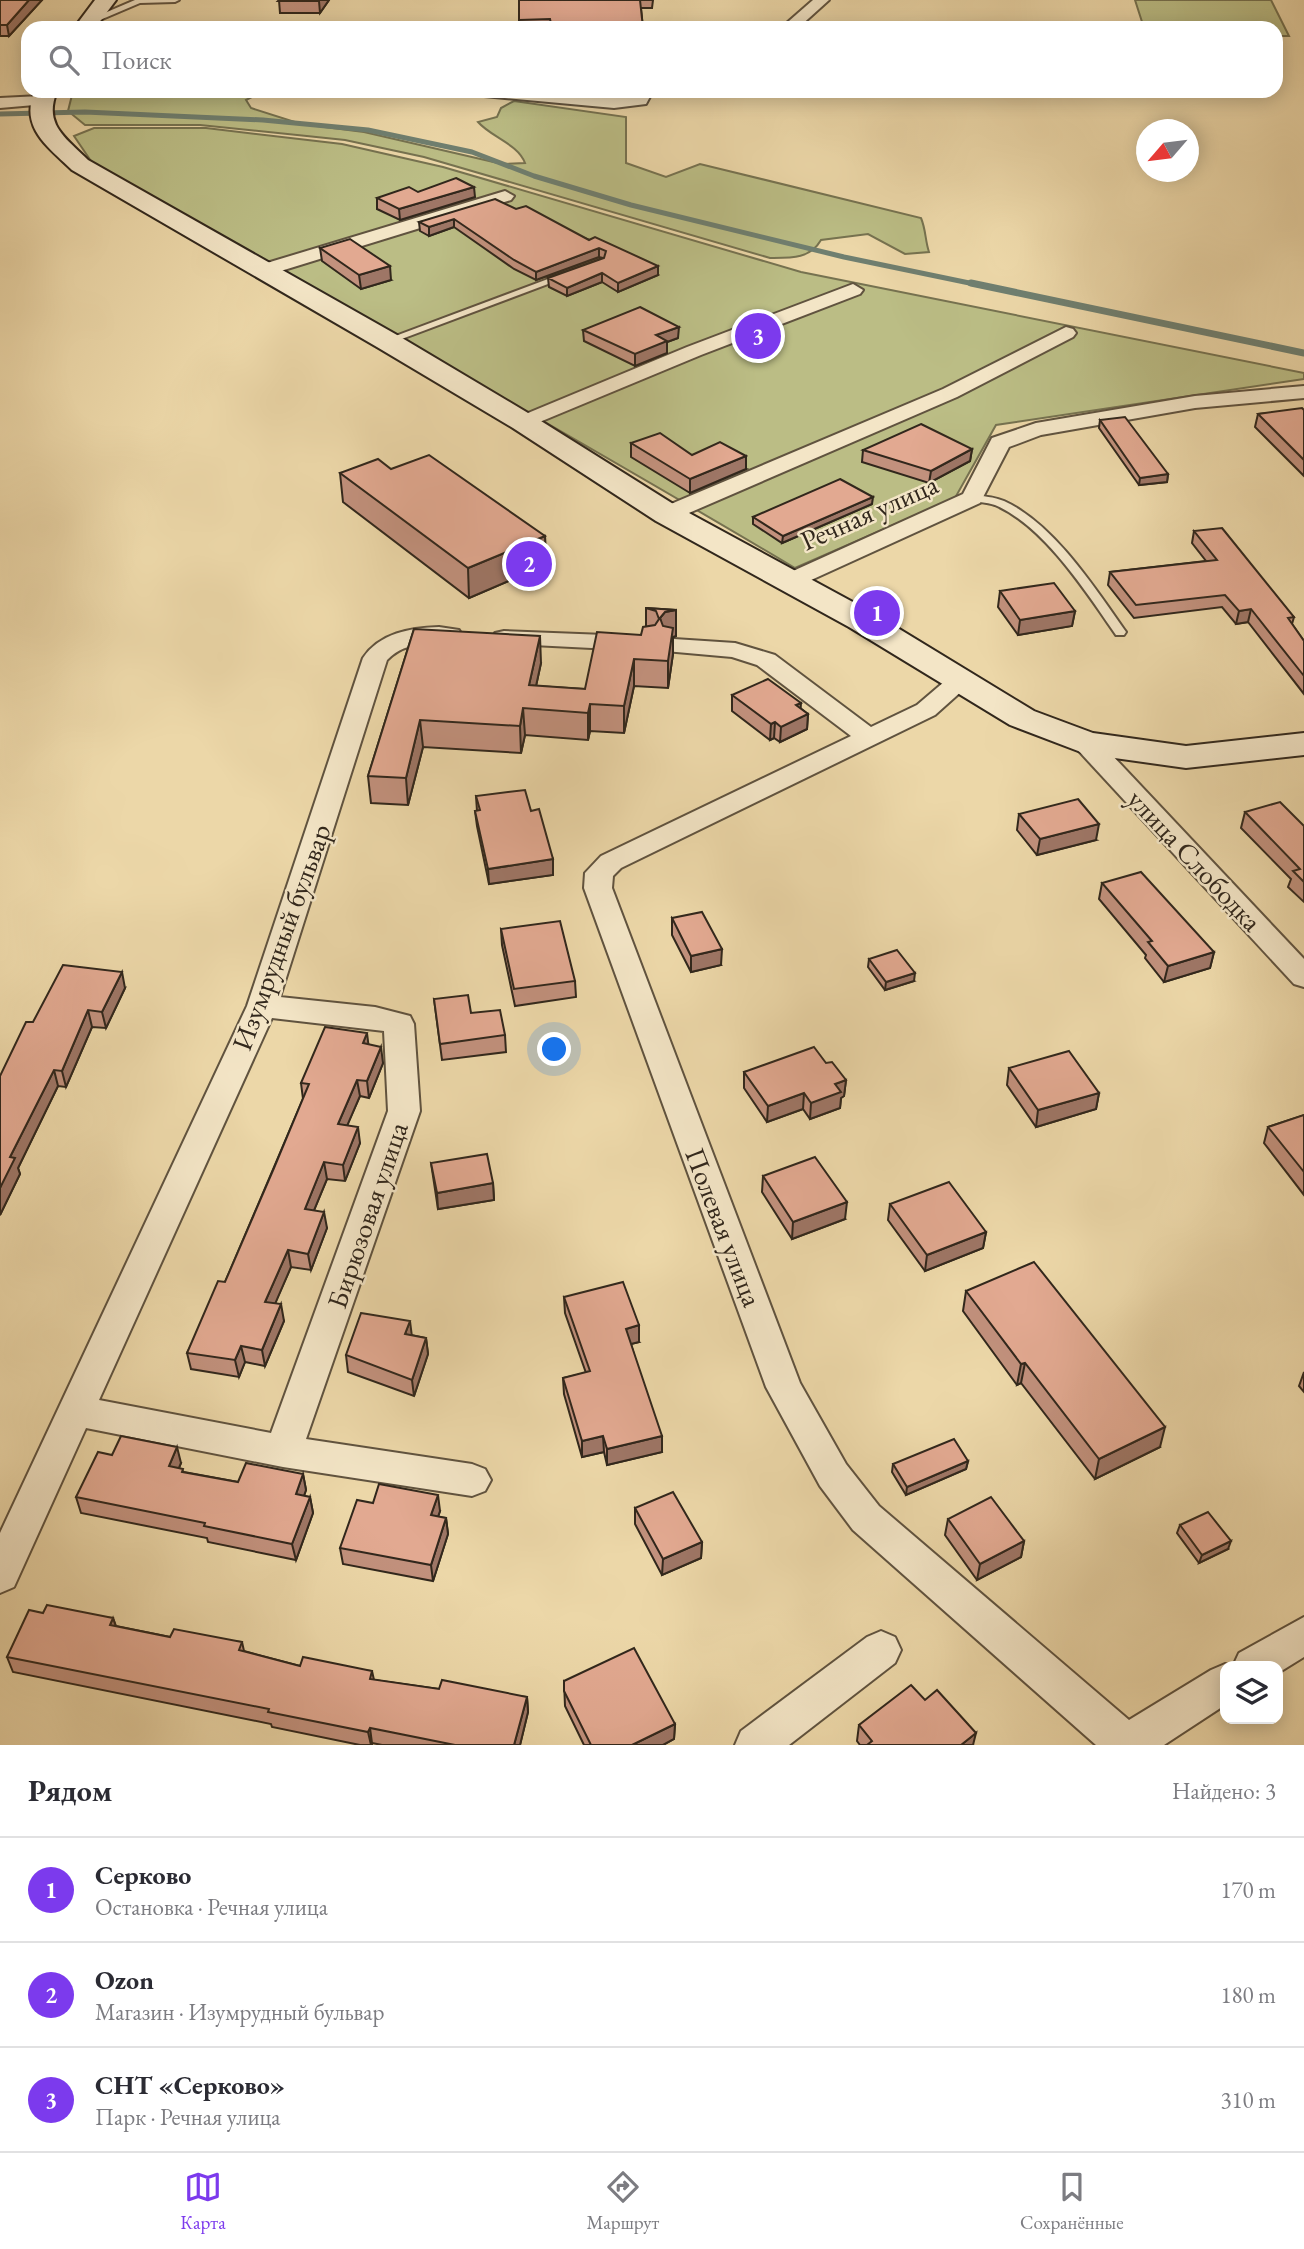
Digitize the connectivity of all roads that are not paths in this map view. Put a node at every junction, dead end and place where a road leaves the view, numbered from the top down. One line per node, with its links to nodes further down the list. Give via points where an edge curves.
1 (175, 0): 3 (lane, via 139,1)
2 (822, 0): 4 (street)
3 (97, 11)
4 (797, 21)
5 (560, 98): 6 (street, via 614,103)
6 (642, 98)
7 (0, 103): 8 (street)
8 (41, 105): 10 (main road, via 48,132 79,165)
9 (505, 196): 10 (street)
10 (264, 270): 14 (main road)
11 (575, 272): 14 (lane)
12 (853, 290): 16 (street)
13 (1066, 333): 18 (street, via 950,393)
14 (387, 341): 16 (main road)
15 (1304, 392): 17 (street, via 1195,402 1036,429 1000,443)
16 (523, 422): 18 (main road)
17 (972, 498): 19 (street, Речная улица); 20 (lane, via 999,503 1028,522 1079,575)
18 (667, 514): 19 (main road)
19 (790, 581): 21 (main road)
20 (1120, 632)
21 (960, 681): 22 (street, Полевая улица, via 926,710); 23 (main road, via 1022,718)
22 (868, 737): 26 (street, Изумрудный бульвар, via 766,660 735,650 405,636 375,658); 34 (street, Полевая улица, via 611,862 599,873 598,888 784,1387 833,1475 866,1518 1127,1745)
23 (1086, 743): 24 (main road, via 1186,757); 25 (street, улица Слободка)
24 (1304, 744)
25 (1304, 978)
26 (262, 1006): 27 (street, Изумрудный бульвар); 28 (street, Бирюзовая улица, via 398,1024 404,1111)
27 (77, 1411): 28 (street); 30 (street, Изумрудный бульвар)
28 (283, 1451): 29 (street)
29 (472, 1480)
30 (0, 1575)
31 (1304, 1635): 33 (street)
32 (881, 1650): 35 (street)
33 (1261, 1661)
34 (1220, 1687)
35 (756, 1745)

